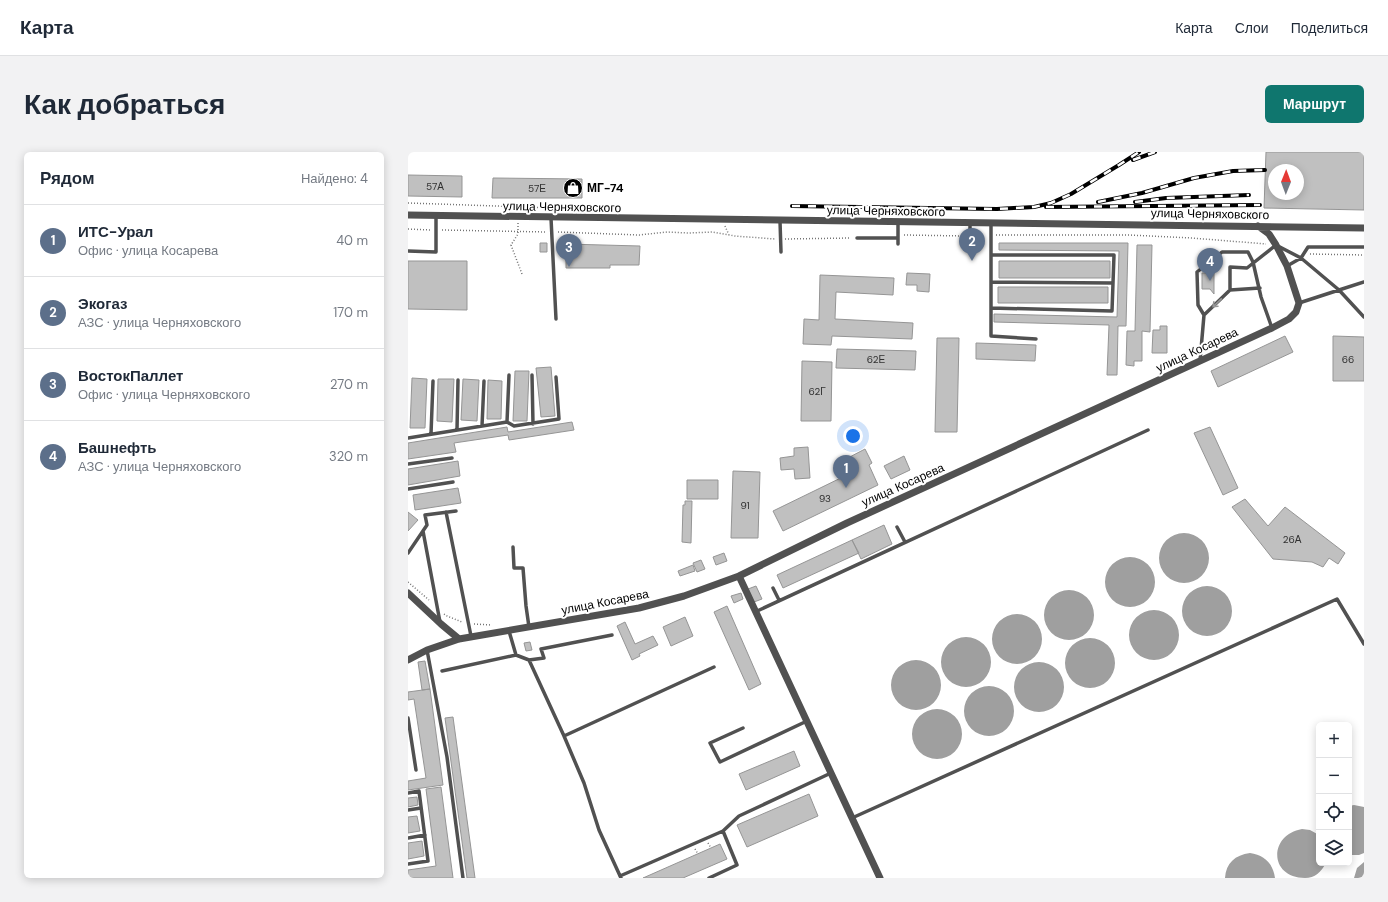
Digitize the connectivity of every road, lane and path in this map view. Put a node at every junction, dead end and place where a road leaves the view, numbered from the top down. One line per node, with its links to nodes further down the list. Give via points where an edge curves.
1 (408, 215): 2 (street, улица Черняховского)
2 (436, 216): 3 (street, улица Черняховского); 12 (lane)
3 (518, 217): 4 (street, улица Черняховского); 13 (path)
4 (551, 218): 5 (street, улица Черняховского); 14 (lane)
5 (780, 221): 6 (street, улица Черняховского); 19 (lane)
6 (898, 222): 7 (street, улица Черняховского); 16 (lane)
7 (970, 223): 8 (street, улица Черняховского); 18 (lane)
8 (991, 224): 9 (street, улица Черняховского); 15 (lane)
9 (1258, 226): 10 (street, улица Черняховского); 21 (street, via 1270,234)
10 (1364, 228)
11 (408, 229): 12 (path)
12 (436, 230): 13 (path); 23 (lane, via 436,252)
13 (518, 232): 14 (path); 31 (path, via 510,245)
14 (552, 232): 19 (path, via 639,235 712,232); 42 (lane)
15 (992, 235): 18 (path); 21 (path, via 1129,235); 26 (lane)
16 (898, 236): 17 (lane); 18 (path); 20 (lane)
17 (858, 238): 19 (path)
18 (970, 238)
19 (781, 239): 24 (lane)
20 (898, 244)
21 (1276, 245): 28 (lane); 29 (lane); 30 (street)
22 (1364, 247): 28 (lane, via 1308,247)
23 (408, 251)
24 (781, 252)
25 (1308, 254): 27 (path)
26 (992, 255): 32 (lane); 34 (lane, via 1114,254)
27 (1364, 255)
28 (1301, 258): 30 (lane); 37 (lane)
29 (1254, 262): 35 (lane); 36 (lane, via 1247,268 1230,267); 40 (lane, via 1248,252 1222,252 1197,272 1198,305)
30 (1287, 266): 38 (street)
31 (522, 274)
32 (992, 282): 34 (lane); 39 (lane)
33 (1364, 282): 37 (lane)
34 (1113, 283): 39 (lane, via 1112,311)
35 (1260, 288): 36 (lane); 43 (lane)
36 (1230, 290): 40 (lane, one-way to 40)
37 (1339, 290): 38 (lane); 41 (lane)
38 (1299, 303): 43 (street, улица Косарева, via 1296,312 1289,319)
39 (992, 308): 44 (lane, via 991,336)
40 (1204, 315): 45 (lane)
41 (1364, 317)
42 (556, 319)
43 (1272, 328): 45 (street, улица Косарева)
44 (1036, 339)
45 (1200, 362): 70 (street, улица Косарева, via 847,523)
46 (509, 375): 52 (lane)
47 (532, 375): 53 (lane)
48 (556, 377): 53 (lane, via 559,420)
49 (458, 380): 55 (lane)
50 (433, 381): 57 (lane)
51 (484, 381): 54 (lane)
52 (507, 422): 53 (lane, via 514,426); 54 (lane)
53 (533, 424)
54 (482, 426): 55 (lane)
55 (457, 430): 57 (lane)
56 (1148, 430): 67 (lane)
57 (431, 434): 58 (lane)
58 (408, 438)
59 (452, 458): 60 (lane)
60 (408, 464)
61 (453, 482): 62 (lane)
62 (408, 489)
63 (456, 511): 64 (lane)
64 (446, 512): 66 (lane, via 425,515 427,525); 79 (lane)
65 (897, 527): 67 (lane)
66 (422, 531): 69 (lane); 75 (lane)
67 (905, 542): 73 (lane)
68 (513, 547): 76 (lane, via 514,568 523,568)
69 (408, 553)
70 (739, 576): 74 (street); 76 (street, улица Косарева, via 684,596 639,608)
71 (773, 588): 73 (lane)
72 (408, 593): 75 (street)
73 (779, 600): 74 (lane)
74 (755, 612): 89 (street)
75 (441, 624): 80 (street)
76 (530, 627): 77 (street, улица Косарева)
77 (509, 631): 79 (street, улица Косарева); 83 (lane)
78 (612, 635): 85 (lane, via 541,649 544,658)
79 (471, 637): 80 (street, улица Косарева)
80 (459, 639): 82 (street, улица Косарева)
81 (1364, 644): 97 (lane, via 1337,600)
82 (427, 650): 84 (street, улица Косарева); 103 (lane, via 447,756)
83 (516, 655): 85 (lane); 87 (lane)
84 (408, 660)
85 (529, 660): 91 (lane)
86 (714, 667): 91 (lane)
87 (442, 671)
88 (408, 718): 92 (lane)
89 (807, 721): 90 (lane, via 720,762 710,743); 93 (street)
90 (743, 728)
91 (564, 736): 102 (lane, via 584,782 599,830)
92 (416, 770)
93 (831, 773): 97 (street); 98 (lane, via 739,816)
94 (408, 793): 95 (lane, via 419,791)
95 (421, 808): 96 (lane); 99 (lane)
96 (408, 810)
97 (852, 818): 105 (street)
98 (722, 831): 102 (lane); 104 (lane, via 737,865)
99 (425, 835): 100 (lane); 101 (lane, via 428,861)
100 (408, 838)
101 (408, 864)
102 (620, 877)
103 (463, 878)
104 (709, 878)
105 (880, 878)

